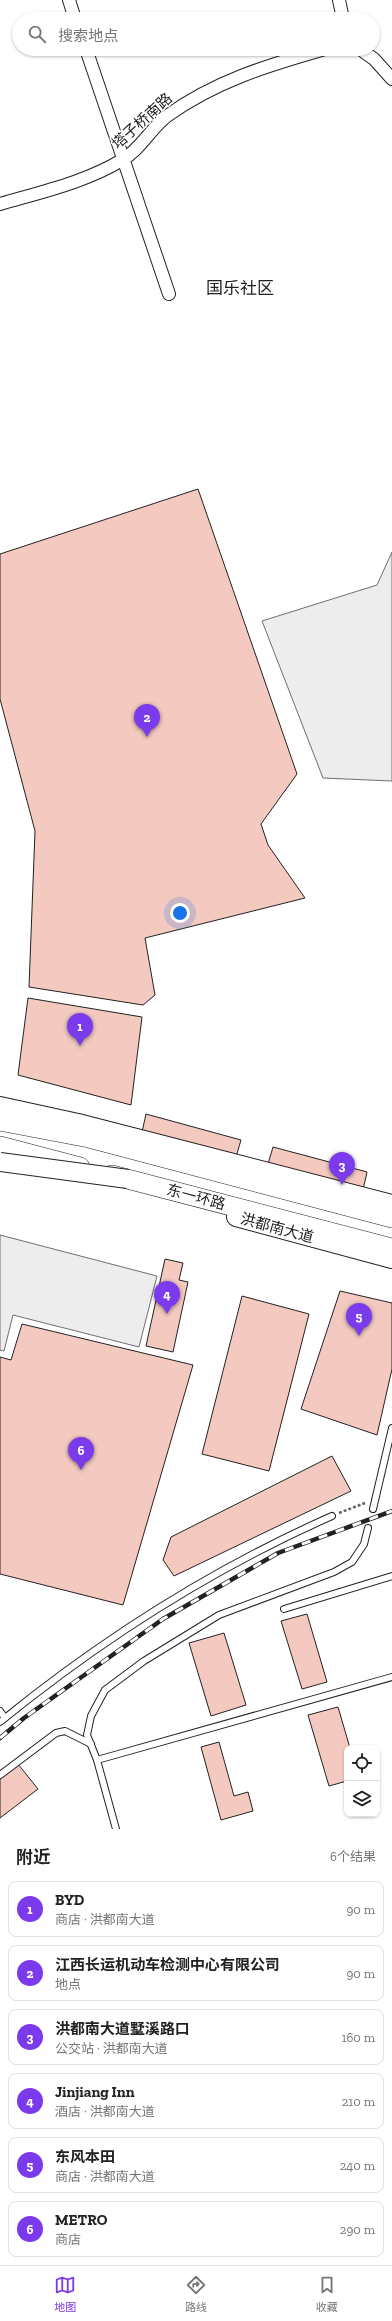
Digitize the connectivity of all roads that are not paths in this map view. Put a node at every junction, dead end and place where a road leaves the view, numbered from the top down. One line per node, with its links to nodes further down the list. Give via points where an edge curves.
1 (69, 0): 3 (street)
2 (339, 0): 4 (street)
3 (73, 12)
4 (342, 12)
5 (88, 56): 9 (street)
6 (301, 56): 9 (street, 塔子桥南路, via 252,70 189,100 165,117)
7 (370, 56): 8 (street)
8 (392, 79)
9 (124, 160): 10 (street, 塔子桥南路, via 84,178); 11 (street)
10 (0, 204)
11 (169, 294)
12 (0, 1107): 14 (main road); 19 (main road, via 78,1123)
13 (0, 1121): 14 (highway, 东一环路)
14 (89, 1138): 20 (highway, 东一环路)
15 (0, 1146): 18 (highway, 东一环路, bridge)
16 (0, 1153): 22 (main road, 洪都南大道)
17 (0, 1162): 18 (main road, bridge)
18 (128, 1179): 21 (highway, 东一环路)
19 (392, 1204)
20 (392, 1218)
21 (392, 1248)
22 (392, 1260)
23 (392, 1428): 24 (lane)
24 (373, 1509)
25 (332, 1516): 31 (lane, via 283,1538 197,1583 124,1629)
26 (368, 1528): 32 (lane, via 364,1544 352,1562 334,1572 219,1615 144,1661 105,1690 91,1716 87,1735)
27 (392, 1576): 28 (lane)
28 (284, 1609)
29 (392, 1677): 33 (lane)
30 (0, 1711): 31 (lane)
31 (3, 1720)
32 (91, 1744): 33 (lane); 34 (lane, via 65,1731 56,1733)
33 (97, 1760): 35 (lane)
34 (0, 1775)
35 (116, 1829)

